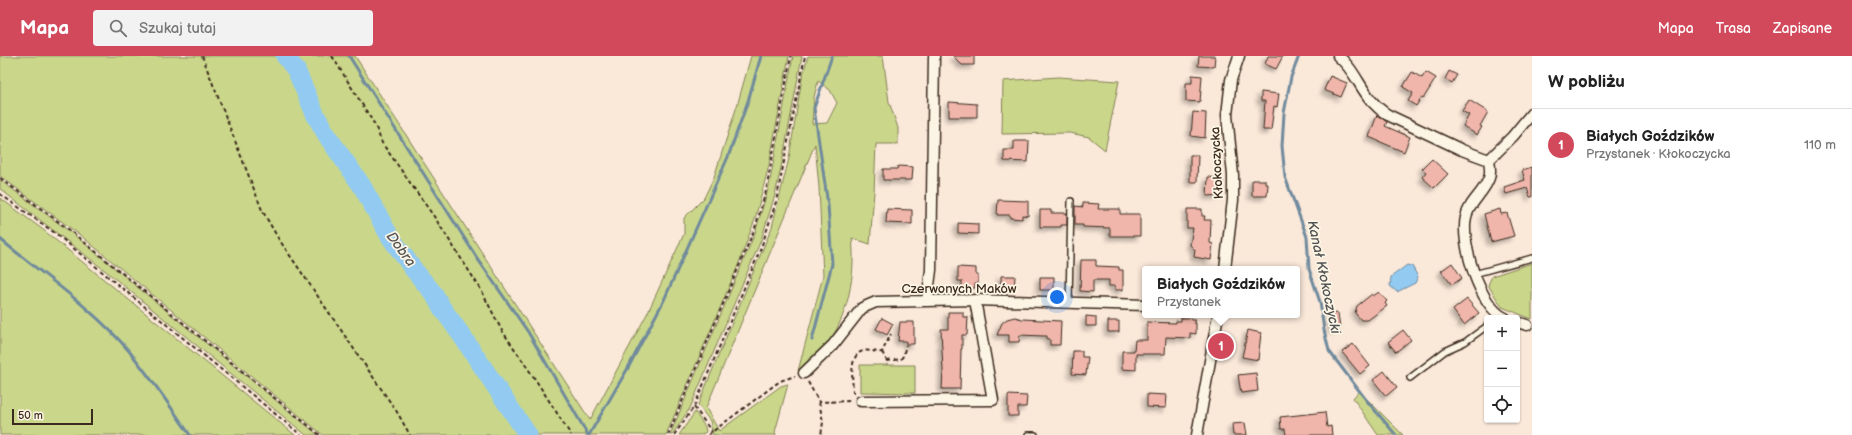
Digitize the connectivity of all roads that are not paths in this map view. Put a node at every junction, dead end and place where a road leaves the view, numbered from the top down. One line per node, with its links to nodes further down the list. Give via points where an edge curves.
1 (934, 56): 10 (street, via 931,270)
2 (1239, 56): 8 (street, Kłokoczycka, via 1231,80 1227,115 1233,200)
3 (1338, 56): 5 (street, via 1344,60 1363,92 1376,107 1462,150)
4 (1532, 113): 5 (street)
5 (1489, 160): 9 (street, via 1489,177 1466,218 1465,228)
6 (1071, 201): 12 (lane)
7 (1532, 258): 9 (lane)
8 (1225, 266)
9 (1474, 274): 14 (street, via 1479,288)
10 (927, 300): 11 (street, Czerwonych Maków); 17 (street, Czerwonych Maków, via 870,304 862,308 833,345)
11 (975, 300): 12 (street, Czerwonych Maków); 19 (street, via 993,400)
12 (1070, 304): 13 (street, Czerwonych Maków)
13 (1142, 305)
14 (1499, 315)
15 (1217, 318): 22 (street)
16 (1484, 328): 18 (lane, via 1465,342 1445,351)
17 (804, 374)
18 (1410, 378)
19 (861, 401)
20 (1028, 435): 21 (lane)
21 (1035, 435)
22 (1197, 435)

